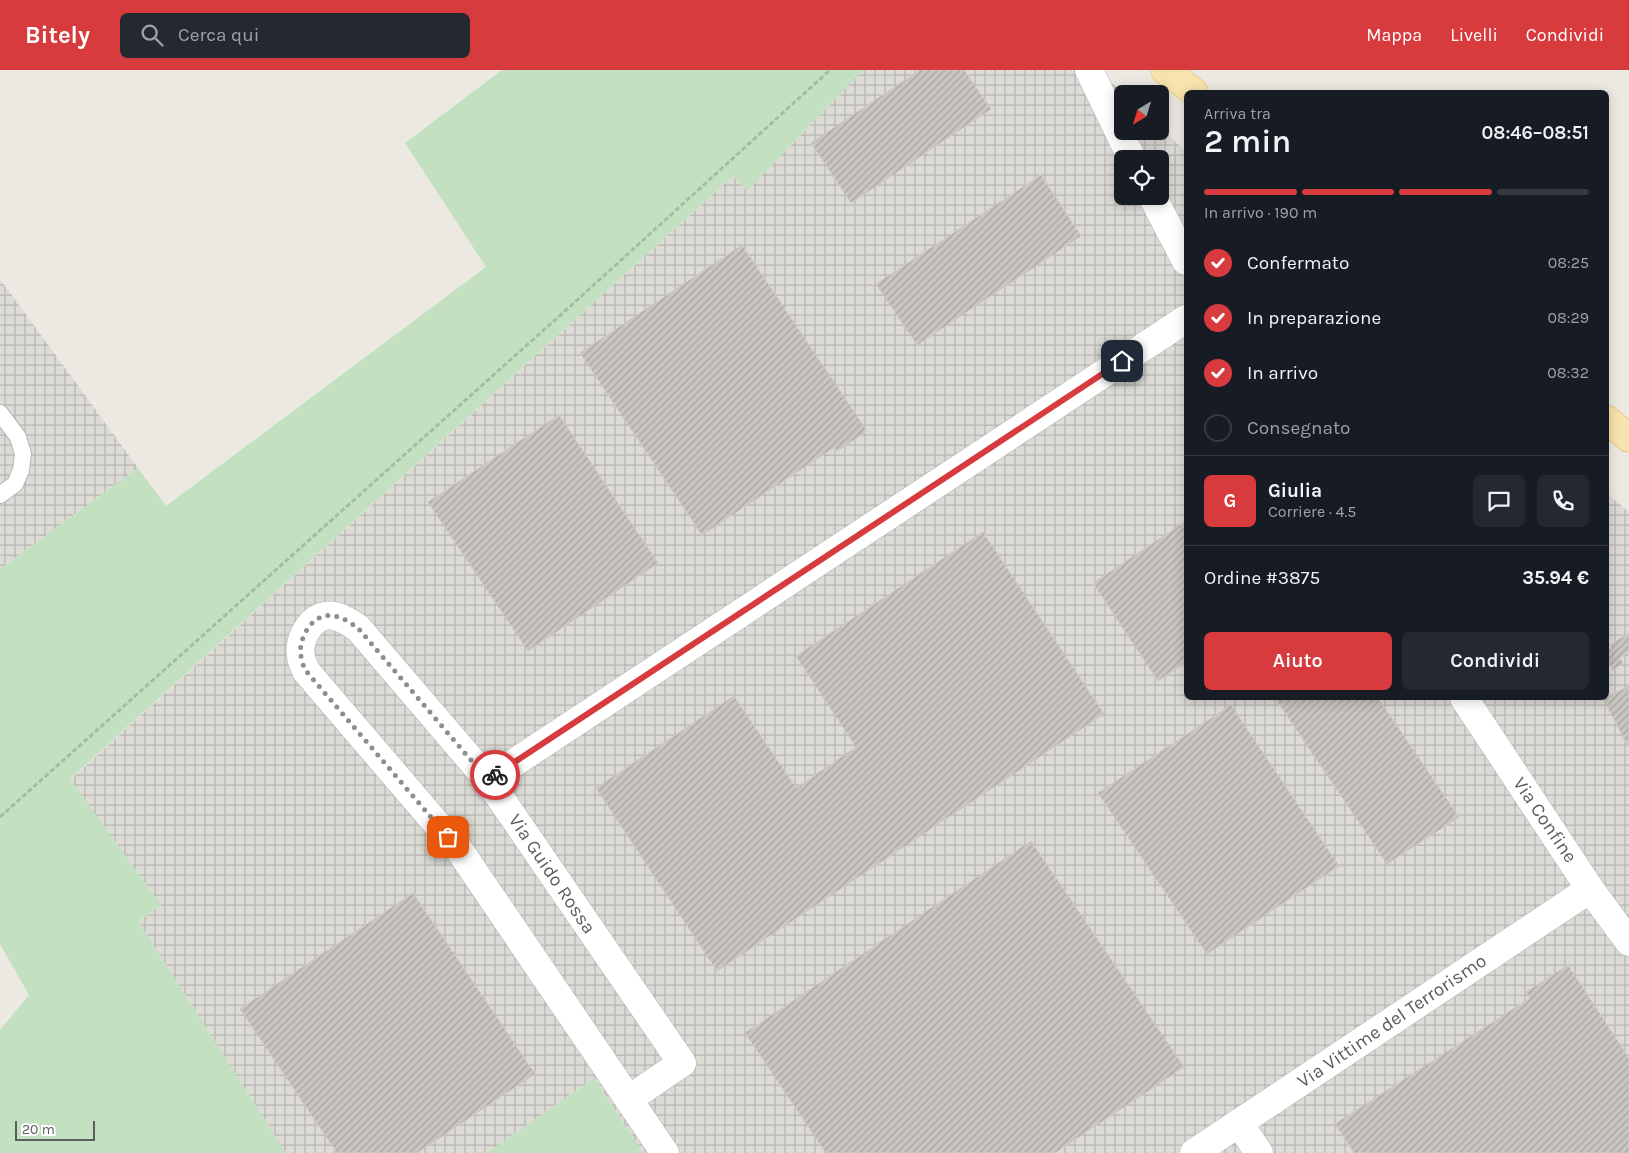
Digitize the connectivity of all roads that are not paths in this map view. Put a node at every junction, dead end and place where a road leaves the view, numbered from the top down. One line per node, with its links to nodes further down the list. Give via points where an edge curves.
1 (1089, 70): 4 (street)
2 (1165, 70): 3 (main road)
3 (1191, 90)
4 (1128, 150)
5 (1157, 205): 6 (street)
6 (1184, 257)
7 (1184, 320): 13 (street)
8 (0, 413): 11 (lane, via 18,437 23,454 15,484)
9 (1609, 422): 10 (main road)
10 (1629, 438)
11 (0, 495)
12 (1465, 700): 14 (street, Via Confine)
13 (488, 780): 16 (street, Via Guido Rossa, via 682,1063); 16 (street, Via Guido Rossa, via 358,628 335,616 325,616 304,632 300,646 306,671 460,851)
14 (1590, 889): 15 (street, Via Confine); 17 (street, Via Vittime del Terrorismo)
15 (1629, 942)
16 (629, 1099): 18 (street, Via Guido Rossa)
17 (1239, 1123): 19 (street, Via Vittime del Terrorismo); 20 (street)
18 (665, 1153)
19 (1194, 1153)
20 (1259, 1153)

